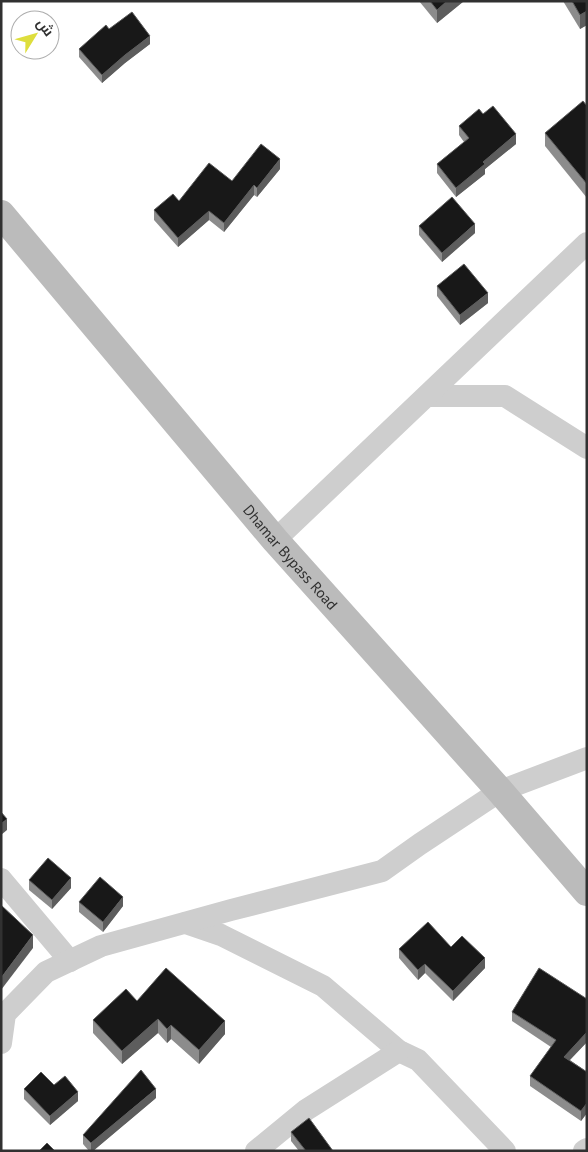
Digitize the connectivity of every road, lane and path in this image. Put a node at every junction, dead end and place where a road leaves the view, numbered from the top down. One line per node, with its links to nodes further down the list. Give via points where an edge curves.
1 (1, 214): 5 (main road, Dhamar Bypass Road)
2 (587, 243): 3 (street)
3 (426, 396): 4 (street, via 505,396); 5 (street)
4 (587, 448)
5 (275, 540): 7 (main road, Dhamar Bypass Road)
6 (587, 758): 7 (street)
7 (500, 791): 9 (main road, Dhamar Bypass Road); 10 (street, via 382,871)
8 (1, 879): 11 (street)
9 (587, 892)
10 (186, 923): 11 (street, via 101,946); 14 (street, via 221,935 323,986)
11 (70, 961): 12 (street, via 46,972)
12 (3, 1013): 13 (street)
13 (1, 1043)
14 (399, 1052): 15 (street, via 306,1110); 16 (street, via 418,1060)
15 (256, 1151)
16 (505, 1151)

